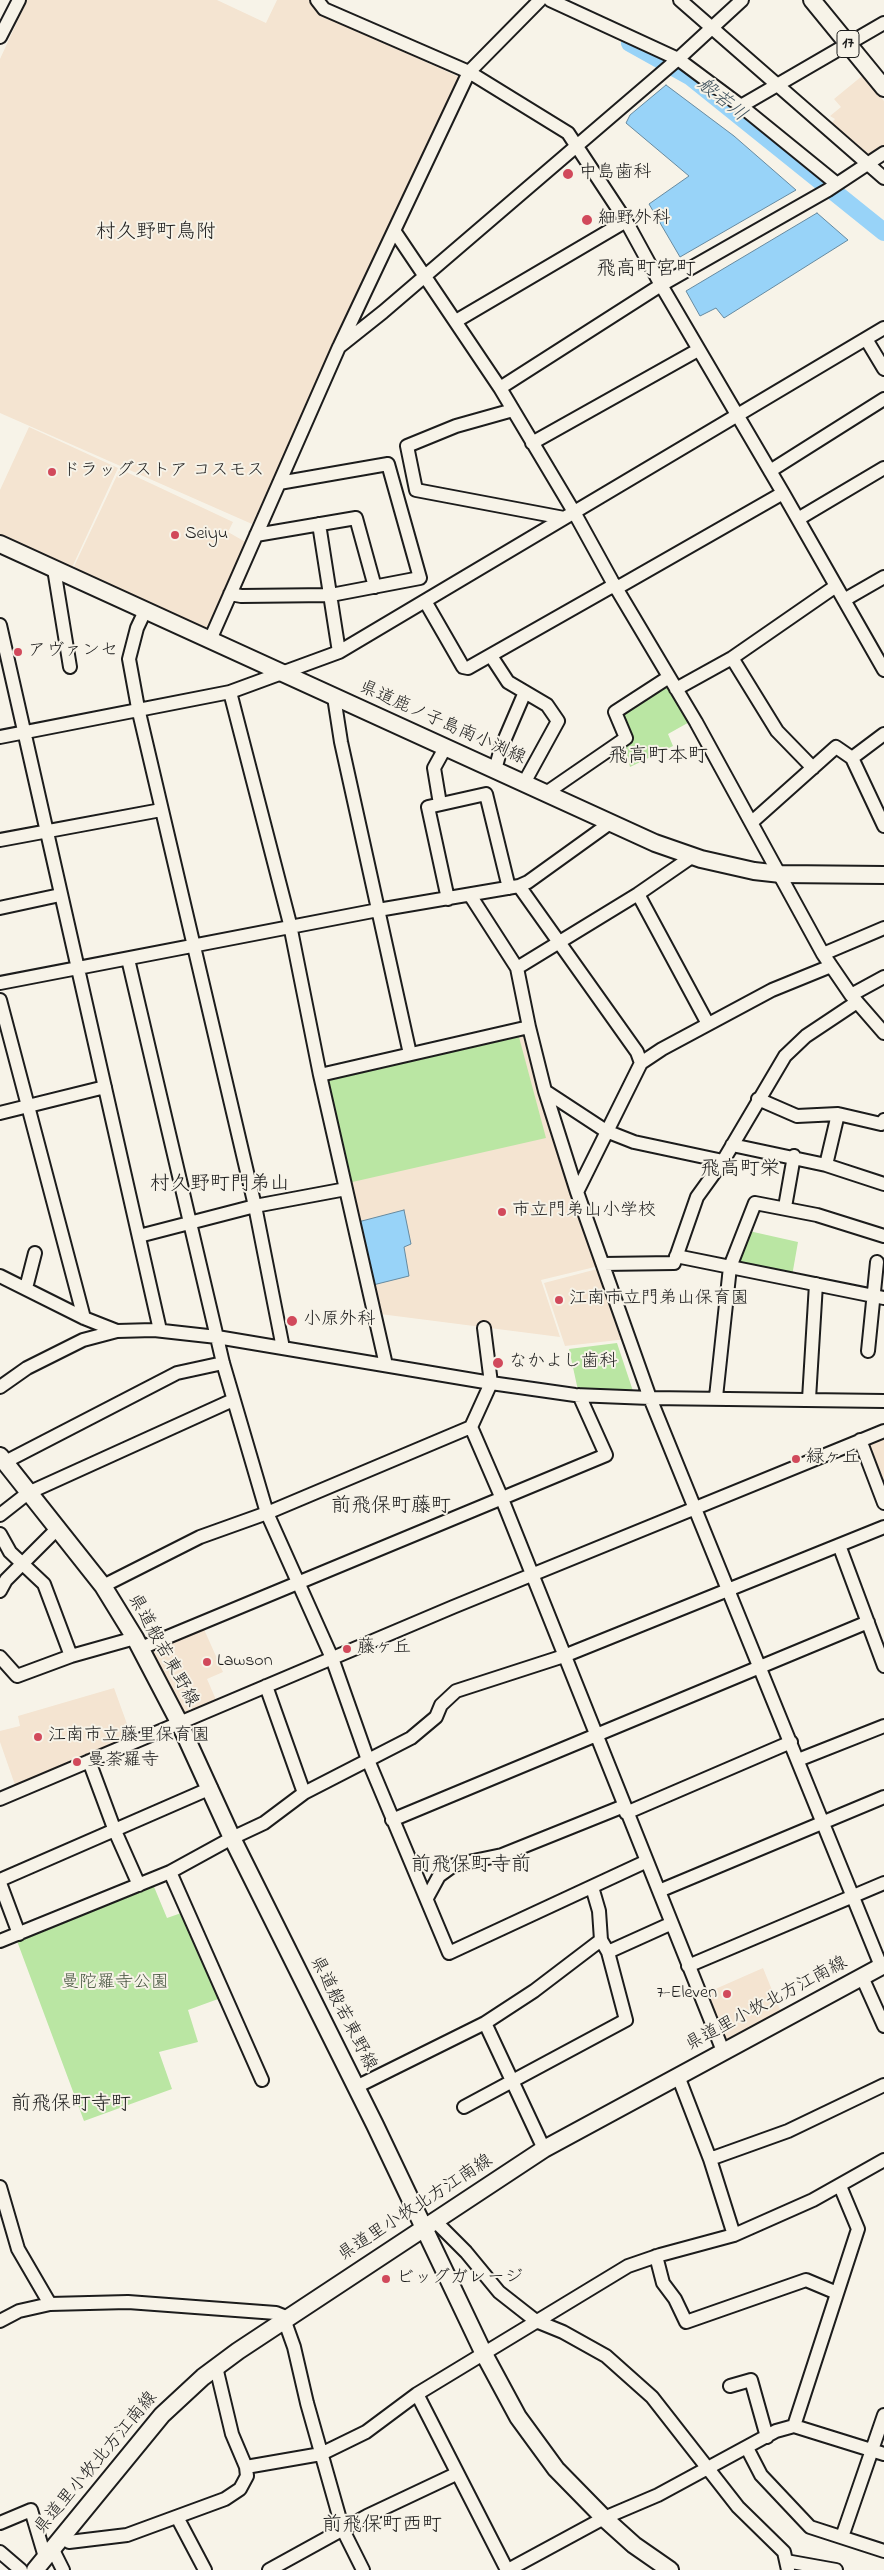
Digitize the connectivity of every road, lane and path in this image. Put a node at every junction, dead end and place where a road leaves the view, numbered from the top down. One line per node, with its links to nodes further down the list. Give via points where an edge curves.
1 (19, 0): 10 (street)
2 (317, 0): 13 (street, via 324,9)
3 (540, 0): 13 (street)
4 (550, 0): 12 (street)
5 (680, 0): 9 (street)
6 (742, 0): 9 (street)
7 (812, 0): 11 (main road, 17)
8 (884, 23): 11 (street)
9 (711, 28): 12 (street); 14 (street)
10 (0, 37)
11 (848, 45): 14 (street); 15 (main road, 17)
12 (678, 59): 16 (street); 17 (street)
13 (469, 72): 17 (street, via 568,134); 23 (street)
14 (778, 84): 16 (street); 19 (street)
15 (884, 88)
16 (741, 106): 21 (street)
17 (576, 144): 22 (street); 24 (street)
18 (884, 153): 19 (street)
19 (868, 164): 20 (street); 21 (street)
20 (884, 178)
21 (837, 184): 25 (street)
22 (626, 221): 25 (street); 27 (street)
23 (395, 232): 24 (street); 26 (street)
24 (424, 278): 27 (street); 29 (street)
25 (660, 285): 32 (street); 34 (street)
26 (355, 314): 29 (street); 31 (street)
27 (456, 321): 34 (street)
28 (884, 328): 30 (street)
29 (361, 330): 31 (street)
30 (866, 339): 33 (street); 37 (street)
31 (339, 347): 41 (street)
32 (698, 350): 37 (street); 38 (street)
33 (884, 369)
34 (500, 388): 36 (street)
35 (884, 400): 40 (street)
36 (513, 410): 38 (street); 43 (street, via 456,426 408,446 416,490)
37 (736, 416): 40 (street); 43 (street)
38 (532, 443): 43 (street)
39 (884, 468): 44 (street)
40 (770, 471): 42 (street)
41 (279, 483): 46 (street); 51 (street, via 388,464 420,578)
42 (783, 493): 44 (street); 52 (street)
43 (569, 515): 52 (street); 56 (street)
44 (798, 519): 50 (street)
45 (319, 524): 46 (street); 51 (street, via 356,518); 54 (street)
46 (256, 535): 53 (street)
47 (0, 544): 48 (main road, 県道鹿ノ子島南小渕線)
48 (54, 569): 57 (main road, 県道鹿ノ子島南小渕線); 63 (street)
49 (884, 578): 55 (street)
50 (836, 586): 55 (street); 62 (street)
51 (375, 587): 54 (street)
52 (615, 587): 61 (street); 66 (street)
53 (230, 594): 54 (street); 59 (street)
54 (328, 595): 60 (street)
55 (844, 600): 64 (street)
56 (425, 601): 60 (street); 61 (street, via 463,667 468,668)
57 (145, 611): 59 (main road, 県道鹿ノ子島南小渕線); 71 (street, via 129,659)
58 (0, 626): 72 (street)
59 (210, 640): 65 (main road, 県道鹿ノ子島南小渕線)
60 (339, 652): 65 (street)
61 (491, 656): 69 (street, via 508,682)
62 (732, 658): 67 (street); 77 (street, via 777,731)
63 (70, 667)
64 (884, 670)
65 (285, 674): 68 (street); 70 (main road, 県道鹿ノ子島南小渕線)
66 (669, 677): 67 (street); 80 (street, via 615,712 626,738)
67 (676, 689): 83 (street)
68 (230, 692): 71 (street); 98 (street)
69 (525, 692): 78 (street); 79 (street, via 547,705 558,721)
70 (334, 697): 75 (main road, 県道鹿ノ子島南小渕線); 97 (street)
71 (138, 708): 72 (street); 82 (street)
72 (23, 732): 74 (street); 86 (street)
73 (884, 734): 76 (street)
74 (0, 737)
75 (445, 748): 78 (main road, 県道鹿ノ子島南小渕線); 81 (street, via 434,768)
76 (852, 758): 77 (street, via 836,747); 85 (street)
77 (813, 768): 83 (street)
78 (495, 770): 79 (main road, 県道鹿ノ子島南小渕線)
79 (524, 783): 80 (main road, 県道鹿ノ子島南小渕線)
80 (546, 793): 84 (main road, 県道鹿ノ子島南小渕線)
81 (440, 804): 91 (street, via 486,794); 95 (street, via 428,807)
82 (161, 810): 86 (street); 101 (street)
83 (752, 822): 89 (street)
84 (610, 823): 88 (main road, 県道鹿ノ子島南小渕線); 91 (street, via 528,882)
85 (884, 826)
86 (45, 831): 87 (street); 94 (street)
87 (0, 840)
88 (693, 856): 89 (main road, 県道鹿ノ子島南小渕線, via 754,871); 92 (street)
89 (782, 874): 90 (main road, 県道鹿ノ子島南小渕線); 102 (street)
90 (884, 875)
91 (514, 887): 93 (street); 100 (street)
92 (638, 894): 100 (street); 111 (street)
93 (470, 895): 95 (street); 106 (street)
94 (60, 896): 96 (street); 105 (street)
95 (448, 899): 97 (street)
96 (0, 908)
97 (378, 910): 98 (street); 114 (street)
98 (290, 928): 101 (street); 116 (street)
99 (884, 928): 102 (street)
100 (559, 943): 106 (street); 115 (street, via 637,1052)
101 (193, 947): 103 (street); 132 (street)
102 (823, 954): 104 (street)
103 (128, 958): 105 (street); 134 (street)
104 (830, 966): 109 (street); 111 (street, via 772,990)
105 (77, 968): 108 (street); 117 (street)
106 (517, 968): 112 (street)
107 (884, 977): 109 (street)
108 (0, 983)
109 (854, 998): 113 (street); 119 (street, via 785,1056)
110 (0, 1000): 120 (street)
111 (708, 1024): 115 (street)
112 (529, 1027): 114 (street); 118 (street)
113 (884, 1033)
114 (410, 1054): 116 (street)
115 (641, 1063): 124 (street)
116 (320, 1075): 130 (street)
117 (105, 1087): 120 (street); 135 (street)
118 (545, 1091): 124 (street); 131 (street)
119 (758, 1099): 122 (street, via 797,1116); 125 (street)
120 (28, 1106): 121 (street); 146 (street)
121 (0, 1113)
122 (838, 1114): 123 (street, via 881,1124); 128 (street)
123 (884, 1120)
124 (606, 1130): 127 (street, via 634,1142); 131 (street)
125 (732, 1145): 126 (street); 127 (street)
126 (794, 1156): 128 (street); 133 (street)
127 (723, 1161): 138 (street, via 697,1197)
128 (826, 1165): 129 (street)
129 (884, 1184)
130 (346, 1189): 132 (street); 154 (street)
131 (577, 1192): 140 (street)
132 (254, 1206): 134 (street); 151 (street)
133 (785, 1207): 136 (street); 141 (street, via 755,1204)
134 (190, 1223): 135 (street); 150 (street)
135 (138, 1236): 148 (street)
136 (884, 1236)
137 (35, 1254): 144 (street)
138 (676, 1256): 140 (street, via 674,1263); 141 (street)
139 (877, 1262): 145 (street)
140 (603, 1264): 158 (street)
141 (730, 1267): 143 (street); 159 (street)
142 (0, 1276): 144 (street)
143 (816, 1284): 145 (street); 160 (street)
144 (26, 1288): 146 (street)
145 (878, 1297): 152 (street)
146 (84, 1318): 149 (street)
147 (484, 1328): 155 (street)
148 (160, 1330): 149 (street); 150 (street)
149 (116, 1331): 156 (street, via 83,1340 27,1368)
150 (217, 1337): 151 (street); 153 (street)
151 (283, 1348): 154 (street)
152 (868, 1351)
153 (223, 1363): 161 (street); 166 (street, via 177,1373)
154 (386, 1365): 155 (street)
155 (491, 1383): 157 (street); 163 (street)
156 (0, 1388)
157 (579, 1395): 158 (street); 168 (street, via 606,1455)
158 (650, 1398): 159 (street); 170 (street)
159 (716, 1398): 160 (street)
160 (809, 1399): 162 (street)
161 (233, 1400): 167 (street); 171 (street)
162 (884, 1401)
163 (471, 1427): 168 (street); 171 (street)
164 (884, 1431): 165 (street)
165 (860, 1440): 169 (street); 170 (street)
166 (3, 1459): 167 (main road, 県道般若東野線)
167 (28, 1493): 172 (street); 174 (main road, 県道般若東野線)
168 (502, 1500): 178 (street); 179 (street)
169 (884, 1503)
170 (695, 1508): 178 (street); 181 (street)
171 (267, 1513): 179 (street); 180 (street, via 200,1537)
172 (0, 1515)
173 (884, 1527): 176 (street)
174 (56, 1529): 177 (street); 180 (main road, 県道般若東野線)
175 (0, 1534): 177 (street)
176 (839, 1545): 181 (street); 183 (street)
177 (21, 1565): 182 (street); 185 (street, via 44,1584)
178 (532, 1576): 186 (street); 188 (street)
179 (298, 1583): 184 (street); 188 (street)
180 (103, 1586): 184 (main road, 県道般若東野線)
181 (728, 1589): 186 (street); 189 (street)
182 (0, 1591)
183 (868, 1622): 189 (street); 190 (street)
184 (138, 1643): 185 (street); 192 (main road, 県道般若東野線)
185 (71, 1656): 187 (street, via 17,1676)
186 (564, 1656): 194 (street); 196 (street, via 456,1691 441,1705 436,1716 411,1738)
187 (0, 1657)
188 (332, 1658): 191 (street); 196 (street)
189 (761, 1666): 194 (street); 195 (street)
190 (884, 1666)
191 (266, 1686): 192 (street); 200 (street)
192 (179, 1722): 198 (street); 199 (main road, 県道般若東野線)
193 (884, 1726): 197 (street)
194 (596, 1733): 203 (street); 204 (street)
195 (790, 1742): 197 (street); 203 (street)
196 (368, 1760): 200 (street); 204 (street)
197 (798, 1760): 205 (street)
198 (89, 1761): 202 (street); 206 (street)
199 (211, 1788): 206 (street); 207 (main road, 県道般若東野線)
200 (304, 1793): 207 (street, via 264,1823)
201 (884, 1797): 205 (street)
202 (0, 1800)
203 (625, 1809): 208 (street); 216 (street, via 502,1855 454,1865 439,1876)
204 (392, 1820): 216 (street)
205 (823, 1821): 214 (street); 215 (street)
206 (115, 1831): 210 (street); 212 (street)
207 (232, 1838): 209 (street); 232 (main road, 県道般若東野線)
208 (645, 1862): 213 (street); 214 (street)
209 (170, 1872): 212 (street); 229 (street)
210 (0, 1881): 218 (street)
211 (884, 1883): 215 (street)
212 (139, 1885): 218 (street)
213 (592, 1887): 216 (street, via 449,1954); 219 (street, via 600,1910)
214 (659, 1891): 217 (street)
215 (853, 1896): 222 (street); 223 (street)
216 (427, 1898)
217 (670, 1924): 221 (street); 222 (street)
218 (19, 1934): 220 (street)
219 (601, 1940): 221 (street); 225 (street, via 534,1992)
220 (0, 1941)
221 (608, 1952): 230 (street, via 626,2020)
222 (688, 1966): 227 (street)
223 (883, 1966): 224 (main road, 県道里小牧北方江南線)
224 (862, 1977): 226 (street); 227 (main road, 県道里小牧北方江南線)
225 (485, 2023): 230 (street); 232 (street)
226 (884, 2026)
227 (723, 2051): 228 (main road, 県道里小牧北方江南線)
228 (678, 2076): 234 (main road, 県道里小牧北方江南線); 235 (street)
229 (262, 2080)
230 (513, 2083): 233 (street); 234 (street)
231 (884, 2085): 235 (street, via 788,2131)
232 (356, 2086): 239 (main road, 県道般若東野線)
233 (464, 2107)
234 (544, 2149): 239 (main road, 県道里小牧北方江南線)
235 (710, 2159): 240 (street)
236 (884, 2160): 237 (street)
237 (840, 2186): 240 (street); 242 (street, via 858,2229)
238 (0, 2187): 243 (street, via 18,2249)
239 (428, 2224): 244 (main road, 県道里小牧北方江南線); 246 (street, via 466,2252 499,2292); 247 (main road, 県道般若東野線)
240 (734, 2235): 241 (street)
241 (656, 2256): 242 (street, via 663,2284 686,2322 806,2280); 246 (street, via 628,2266)
242 (837, 2293): 252 (street)
243 (50, 2304): 244 (street, via 128,2302 276,2313); 245 (street, via 19,2310)
244 (285, 2318): 248 (main road, 県道里小牧北方江南線); 256 (street)
245 (0, 2321)
246 (536, 2322): 247 (street); 258 (street, via 563,2332 606,2356 652,2397)
247 (484, 2354): 250 (street); 261 (main road, 県道般若東野線, via 518,2417 556,2469)
248 (216, 2367): 257 (street, via 232,2434); 267 (main road, 県道里小牧北方江南線, via 162,2415)
249 (730, 2386): 253 (street, via 751,2380)
250 (417, 2394): 256 (street, via 366,2432); 259 (street)
251 (884, 2415): 255 (street)
252 (794, 2426): 253 (street); 255 (street)
253 (766, 2437): 254 (street)
254 (747, 2448): 258 (street); 264 (street, via 761,2475 810,2527)
255 (878, 2452): 264 (street)
256 (322, 2454): 257 (street); 263 (street)
257 (246, 2467): 260 (street, via 247,2476 240,2489 225,2499)
258 (708, 2469): 261 (street); 268 (street, via 738,2507 784,2552)
259 (456, 2474): 263 (street); 274 (street)
260 (178, 2517): 267 (street, via 127,2535 70,2542); 271 (street)
261 (604, 2518): 274 (street); 275 (main road, 県道般若東野線, via 634,2545)
262 (0, 2523): 267 (street, via 31,2510)
263 (343, 2530): 272 (street); 273 (street)
264 (842, 2537): 266 (street)
265 (0, 2552): 269 (street)
266 (884, 2552)
267 (48, 2553): 270 (street)
268 (787, 2565): 276 (street)
269 (21, 2570)
270 (63, 2570)
271 (205, 2570)
272 (269, 2570)
273 (363, 2570)
274 (507, 2570)
275 (670, 2570)
276 (836, 2570)

